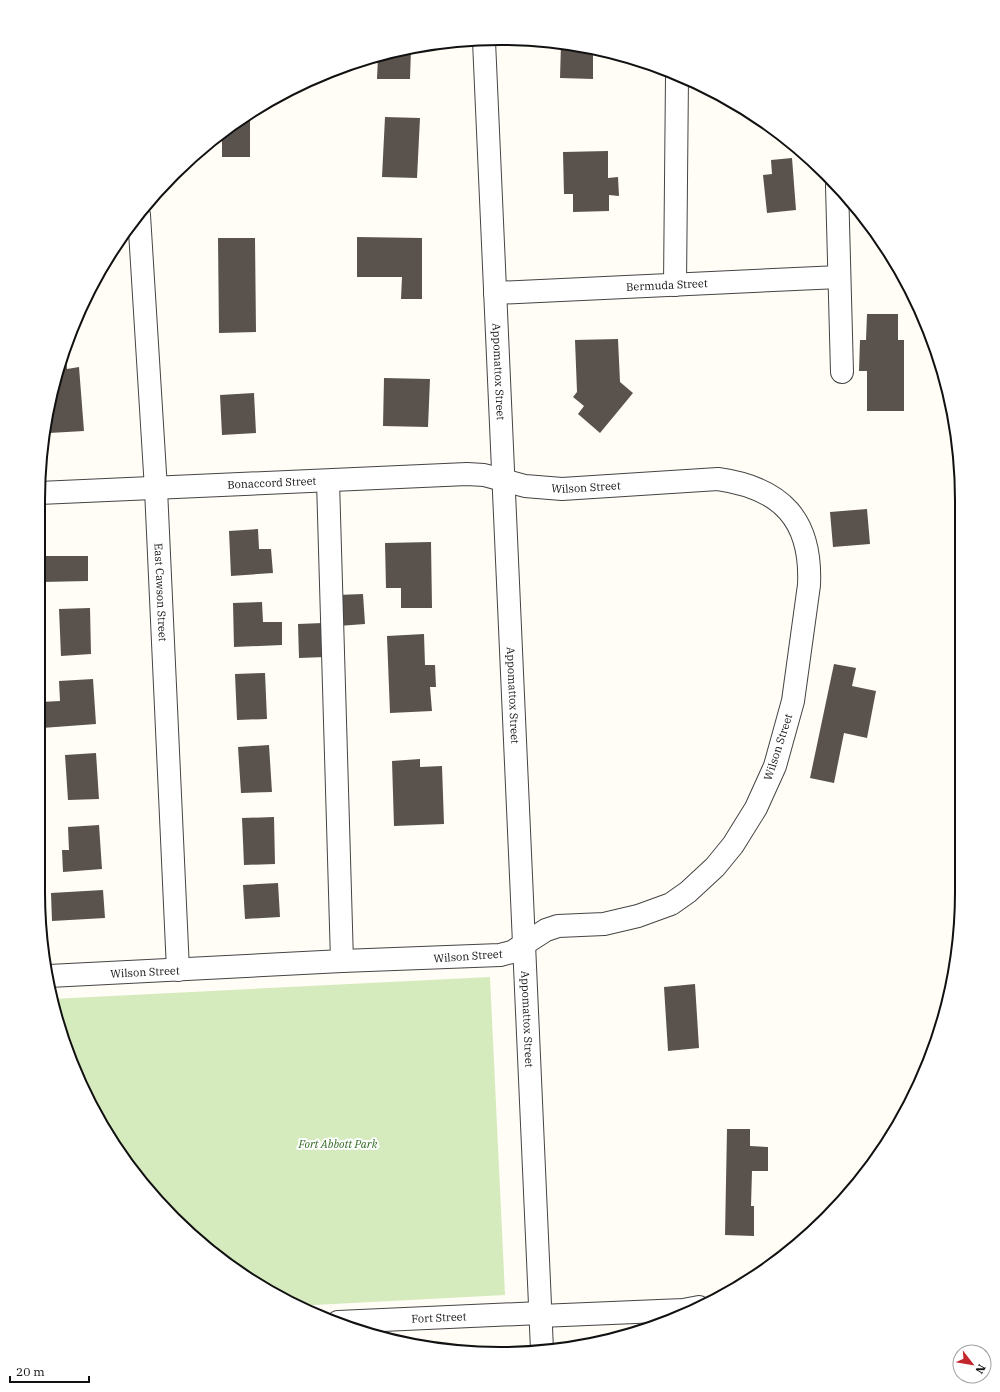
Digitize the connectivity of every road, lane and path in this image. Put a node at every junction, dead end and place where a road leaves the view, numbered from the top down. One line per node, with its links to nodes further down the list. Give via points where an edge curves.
1 (484, 46): 7 (street, Appomattox Street)
2 (678, 82): 6 (street)
3 (838, 196): 5 (street)
4 (139, 222): 11 (street, East Cawson Street)
5 (839, 277): 6 (street, Bermuda Street); 8 (street)
6 (675, 285): 7 (street, Bermuda Street)
7 (495, 293): 10 (street, Appomattox Street)
8 (842, 372)
9 (328, 481): 10 (street, Bonaccord Street, via 467,474 484,475); 11 (street, Bonaccord Street); 14 (street)
10 (503, 481): 13 (street, Appomattox Street); 13 (street, Wilson Street, via 562,489 718,479 737,482 759,490 782,503 796,518 805,539 810,568 793,701 785,730 772,773 756,808 733,845 715,867 671,904 638,916 604,924 558,926 546,930)
11 (156, 489): 12 (street, Bonaccord Street); 15 (street, East Cawson Street)
12 (45, 493)
13 (524, 945): 14 (street, Wilson Street, via 512,952 484,957); 18 (street, Appomattox Street)
14 (342, 961): 15 (street, Wilson Street)
15 (178, 970): 16 (street, Wilson Street)
16 (53, 976)
17 (678, 1310): 18 (street, Fort Street)
18 (540, 1315): 19 (street, Fort Street); 20 (street, Appomattox Street)
19 (367, 1327)
20 (542, 1345)

